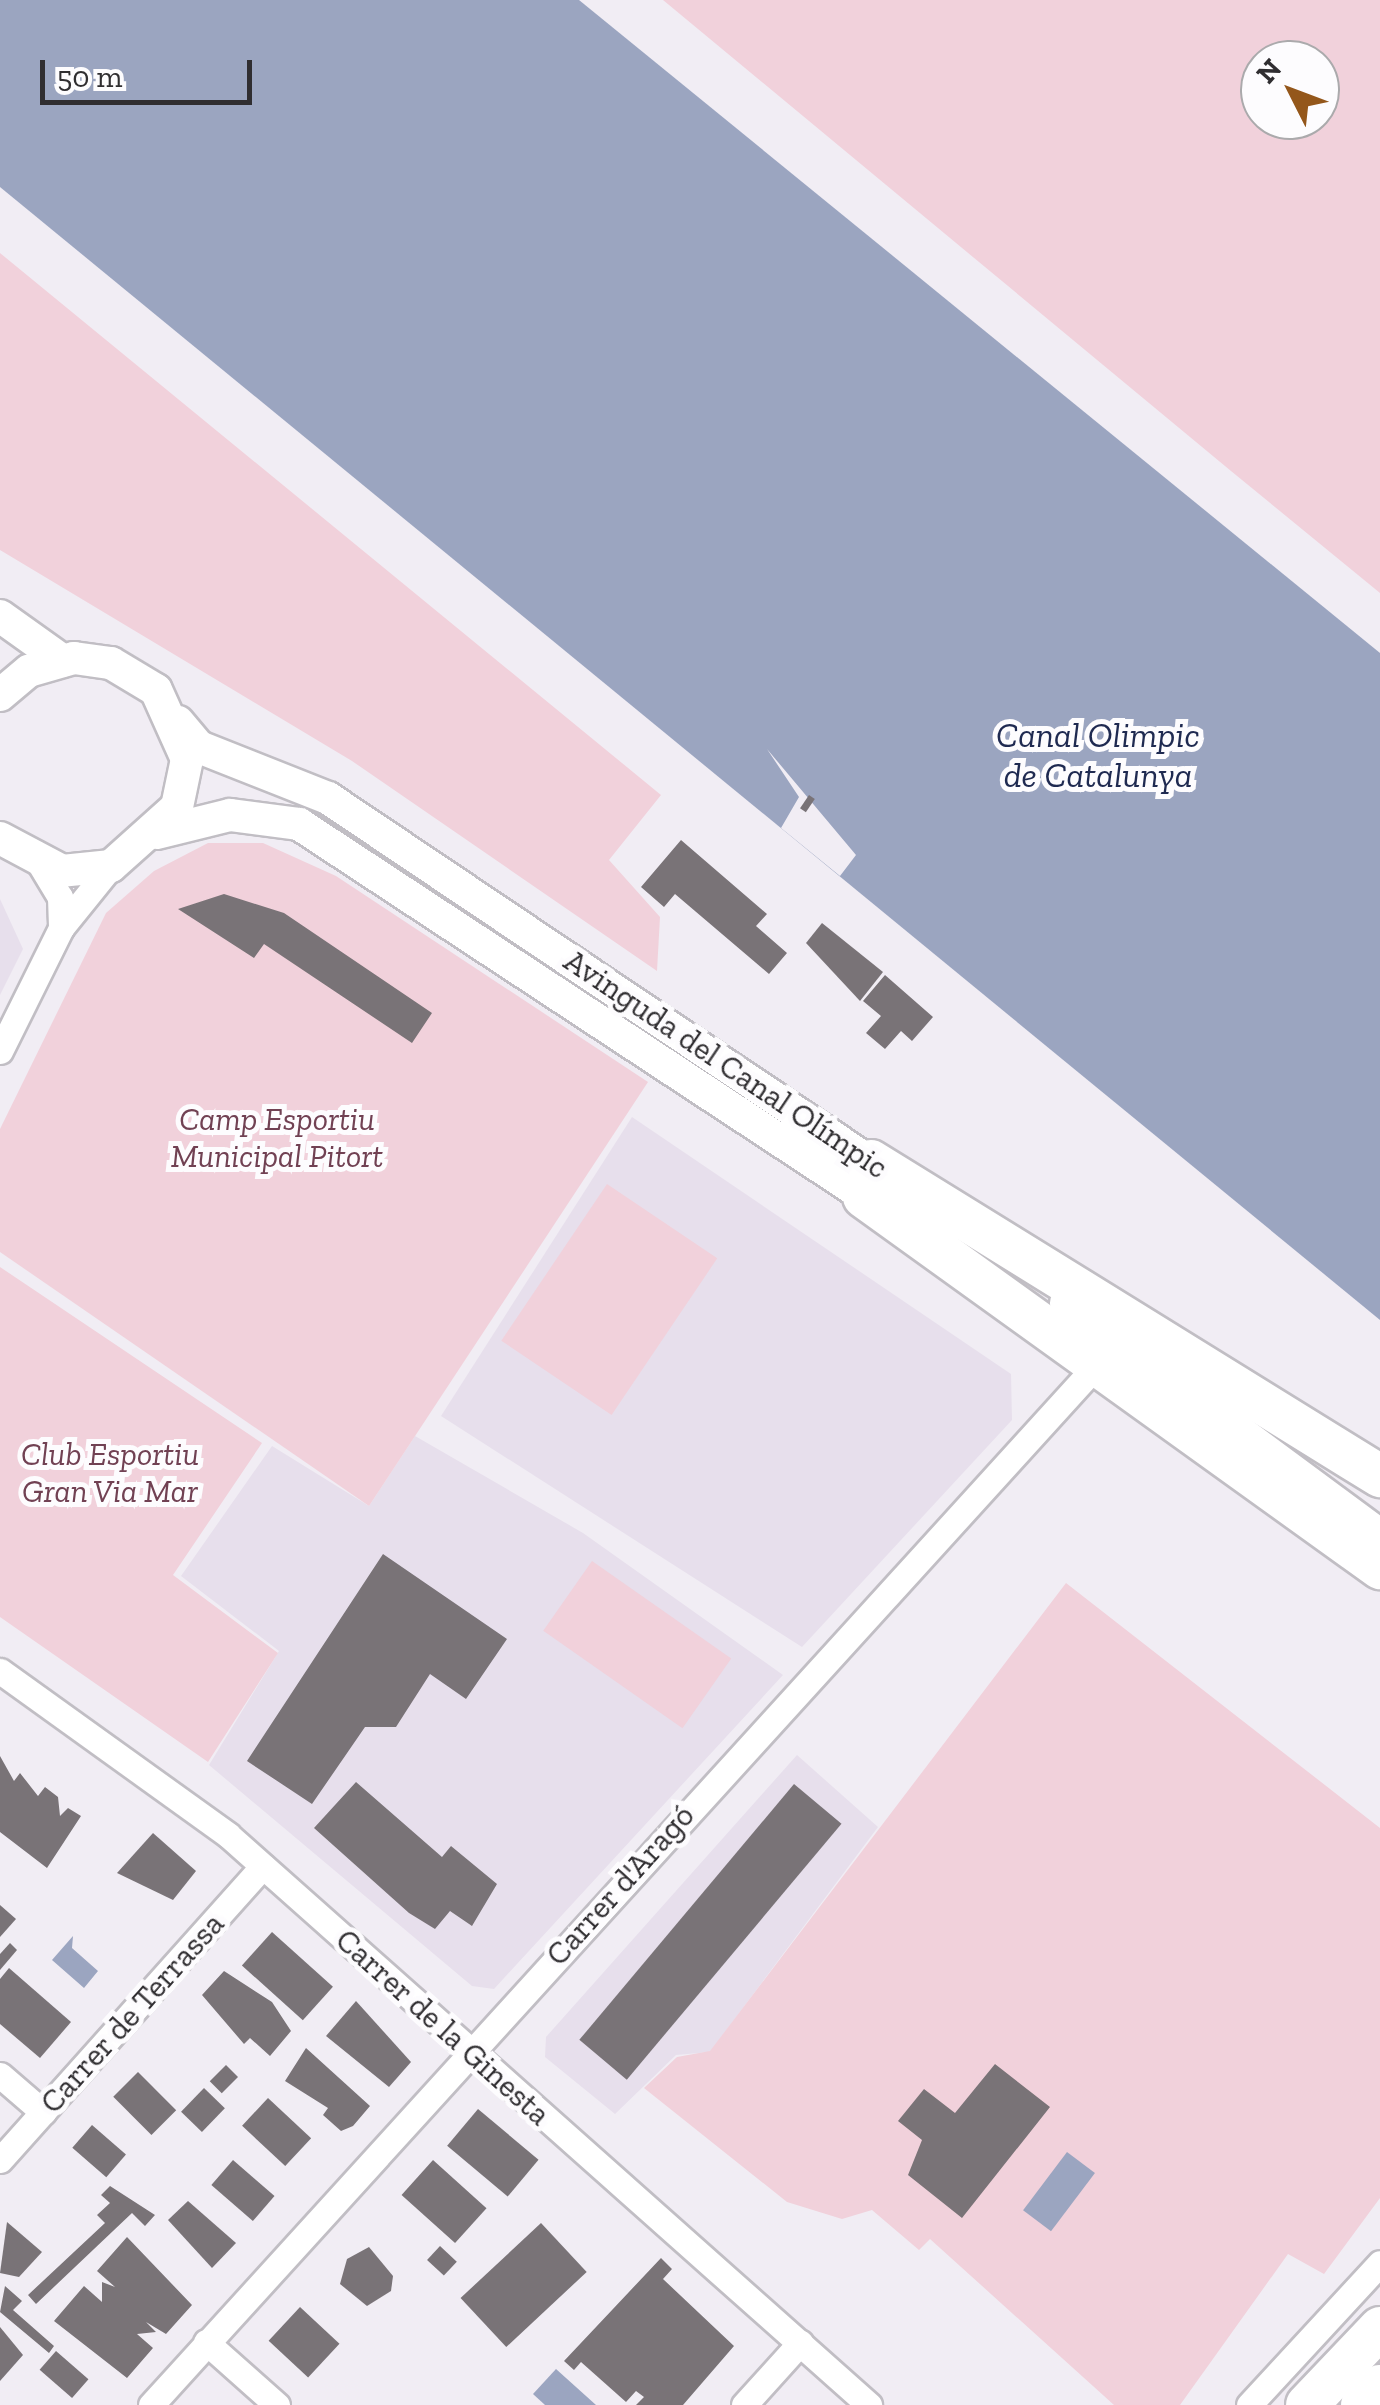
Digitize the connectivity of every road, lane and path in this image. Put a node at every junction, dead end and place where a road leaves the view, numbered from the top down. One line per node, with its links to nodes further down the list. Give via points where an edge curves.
1 (0, 616): 2 (street)
2 (63, 661): 3 (street, via 29,671); 4 (street, Avinguda del Canal Olímpic, via 111,662 156,690)
3 (0, 695)
4 (178, 722): 5 (street, via 185,782); 11 (street, Avinguda del Canal Olímpic, via 199,747 328,798)
5 (157, 833): 8 (street); 11 (street, Avinguda del Canal Olímpic, via 230,815 299,824)
6 (0, 838): 7 (street)
7 (40, 864): 8 (street); 9 (street, via 60,896)
8 (111, 866): 9 (street)
9 (61, 928): 10 (street)
10 (0, 1051)
11 (868, 1179): 12 (highway); 13 (highway); 14 (street, Avinguda del Canal Olímpic)
12 (1094, 1369): 15 (highway); 18 (street, Carrer d'Aragó)
13 (1380, 1476)
14 (1380, 1535)
15 (1380, 1568)
16 (0, 1672): 17 (street, Carrer de la Ginesta)
17 (263, 1866): 18 (street, Carrer de la Ginesta); 20 (street, Carrer de Terrassa)
18 (468, 2052): 25 (street, Carrer d'Aragó); 26 (street, Carrer de la Ginesta)
19 (0, 2076): 20 (street)
20 (43, 2112): 21 (street, Carrer de Terrassa)
21 (0, 2160)
22 (1380, 2264): 32 (street)
23 (1380, 2319): 27 (highway)
24 (1380, 2328): 27 (highway)
25 (206, 2342): 28 (street, Carrer d'Aragó); 29 (street)
26 (800, 2343): 30 (street); 31 (street, Carrer de la Ginesta)
27 (1364, 2374): 33 (highway); 34 (highway)
28 (151, 2405)
29 (276, 2405)
30 (744, 2405)
31 (869, 2405)
32 (1249, 2405)
33 (1308, 2405)
34 (1362, 2405)

